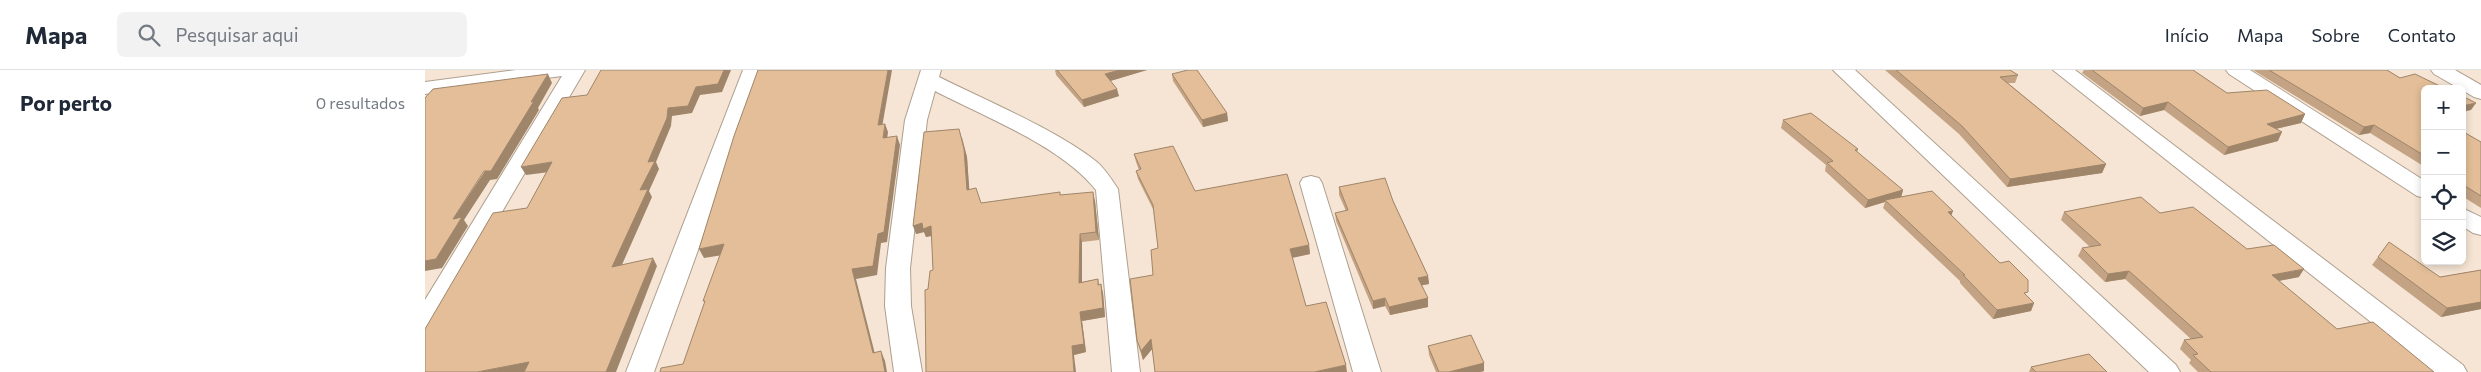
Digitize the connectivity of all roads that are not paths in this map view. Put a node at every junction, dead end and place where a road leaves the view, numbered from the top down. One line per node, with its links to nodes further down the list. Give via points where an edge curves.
1 (561, 70): 8 (street)
2 (575, 70): 16 (street)
3 (753, 70): 17 (street)
4 (1843, 70): 21 (street)
5 (2063, 70): 22 (street)
6 (2236, 70): 13 (street)
7 (2441, 70): 11 (street)
8 (531, 72): 10 (street)
9 (930, 75): 18 (street, via 916,120 897,268 898,306); 19 (street, via 1071,155 1090,168 1107,189)
10 (425, 88)
11 (2481, 93)
12 (1311, 183): 20 (street)
13 (2421, 188)
14 (2466, 219): 15 (street)
15 (2481, 228)
16 (425, 322)
17 (640, 372)
18 (908, 372)
19 (1126, 372)
20 (1367, 372)
21 (2166, 372)
22 (2453, 372)

